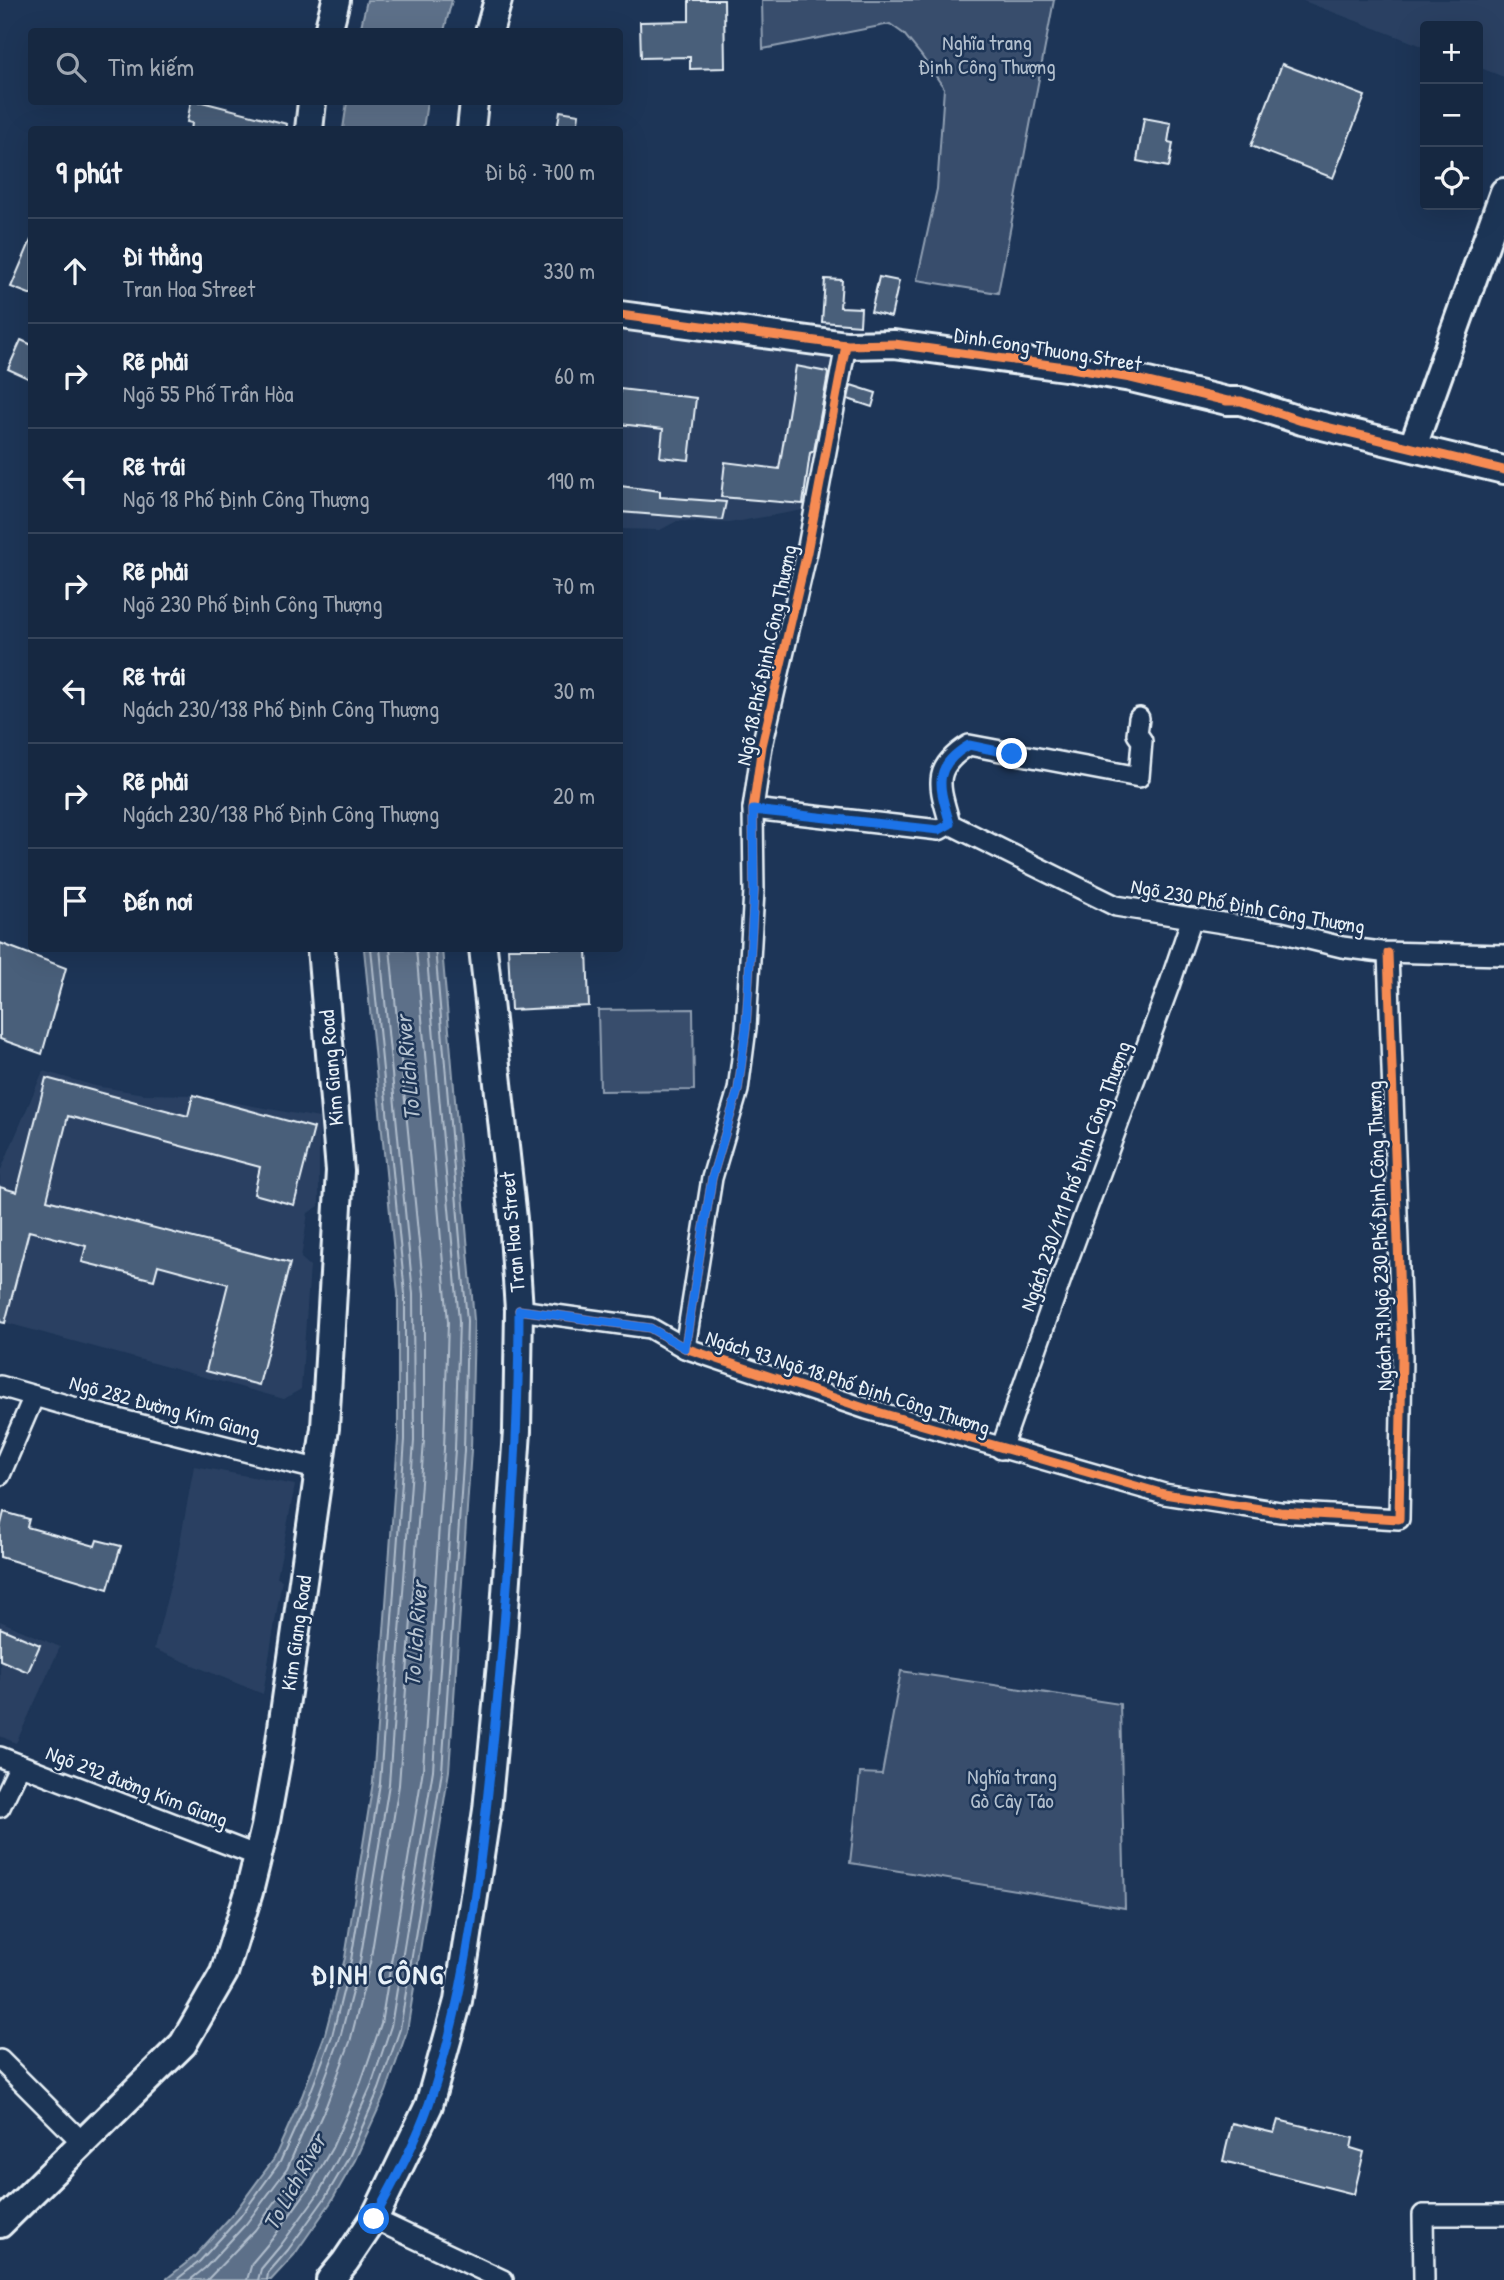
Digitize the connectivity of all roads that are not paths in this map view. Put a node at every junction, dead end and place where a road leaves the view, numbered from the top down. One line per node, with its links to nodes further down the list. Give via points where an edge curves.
1 (335, 0): 3 (main road)
2 (498, 0): 4 (main road)
3 (329, 28)
4 (490, 28)
5 (312, 105): 7 (main road)
6 (474, 105): 8 (main road)
7 (309, 126)
8 (471, 126)
9 (1504, 192): 12 (main road)
10 (623, 315): 11 (main road, Dinh Cong Thuong Street)
11 (846, 345): 12 (main road, Dinh Cong Thuong Street, via 894,344 1131,378); 15 (street, Ngõ 18 Phố Định Công Thượng, via 807,552 762,746)
12 (1413, 446): 13 (main road, Dinh Cong Thuong Street)
13 (1504, 470)
14 (1139, 718): 16 (street, via 1139,777 969,745 951,757 941,772 939,783)
15 (753, 810): 16 (street, via 939,830); 23 (street, Ngõ 18 Phố Định Công Thượng, via 754,891 746,1028 738,1090 712,1178)
16 (950, 824): 17 (street, Ngõ 230 Phố Định Công Thượng, via 1116,906)
17 (1192, 918): 20 (street, Ngõ 230 Phố Định Công Thượng); 26 (street, Ngách 230/111 Phố Định Công Thượng)
18 (321, 952): 27 (main road, Kim Giang Road, via 340,1171)
19 (483, 952): 22 (main road, Tran Hoa Street)
20 (1388, 953): 21 (street, Ngõ 230 Phố Định Công Thượng); 29 (street, Ngách 79 Ngõ 230 Phố Định Công Thượng, via 1402,1357)
21 (1504, 956)
22 (519, 1310): 23 (street, Ngách 93 Ngõ 18 Phố Định Công Thượng, via 650,1328); 37 (main road, Tran Hoa Street, via 517,1431 502,1653 470,1924 457,2001 429,2105)
23 (685, 1348): 26 (street, Ngách 93 Ngõ 18 Phố Định Công Thượng)
24 (0, 1386): 25 (street, Ngõ 282 Đường Kim Giang)
25 (34, 1396): 27 (street, Ngõ 282 Đường Kim Giang); 28 (street)
26 (1001, 1449): 29 (street, Ngách 93 Ngõ 18 Phố Định Công Thượng, via 1164,1493 1280,1512)
27 (320, 1470): 33 (main road, Kim Giang Road, via 278,1755)
28 (0, 1475)
29 (1399, 1519)
30 (0, 1757): 31 (street, Ngõ 292 đường Kim Giang)
31 (20, 1765): 32 (street); 33 (street, Ngõ 292 đường Kim Giang)
32 (0, 1807)
33 (258, 1856): 35 (main road, Kim Giang Road, via 224,1973 183,2044)
34 (0, 2060): 35 (street)
35 (83, 2143): 38 (main road, Kim Giang Road)
36 (1504, 2215): 41 (street, via 1423,2215)
37 (374, 2219): 39 (main road, Tran Hoa Street); 40 (street)
38 (0, 2224)
39 (330, 2280)
40 (503, 2280)
41 (1424, 2280)

